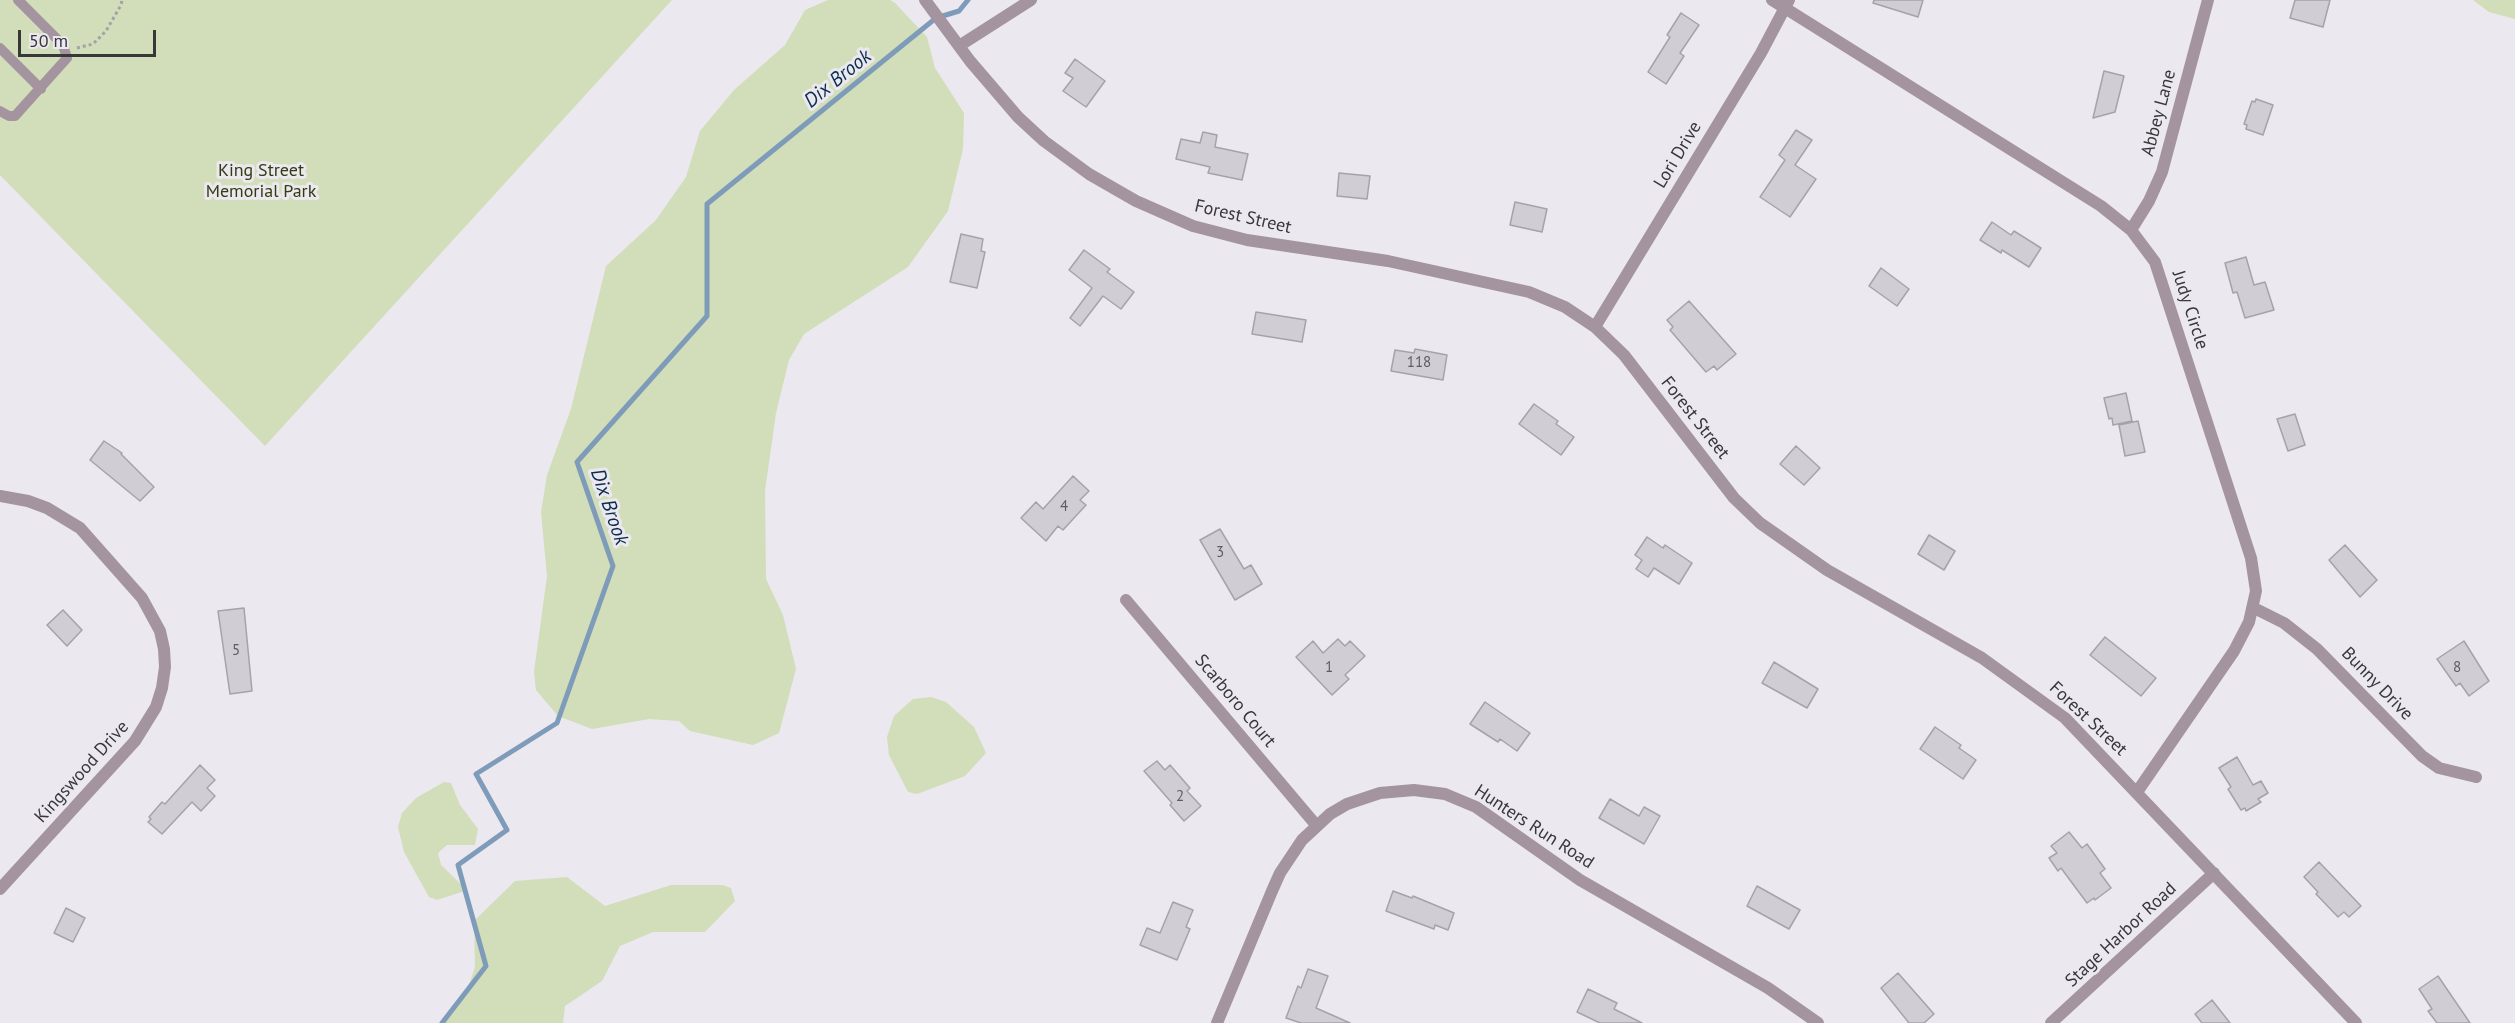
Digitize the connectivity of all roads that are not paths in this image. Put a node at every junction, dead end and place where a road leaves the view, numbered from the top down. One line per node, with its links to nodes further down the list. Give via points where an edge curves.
1 (18, 0): 9 (lane, via 67,51 67,58)
2 (1031, 0): 7 (street)
3 (1772, 0): 6 (street, Judy Circle)
4 (2208, 0): 11 (street, Abbey Lane, via 2162,172)
5 (927, 2): 7 (street, Forest Street)
6 (1787, 4): 11 (street, Judy Circle, via 2102,206); 12 (street, Lori Drive)
7 (959, 46): 12 (street, Forest Street, via 1018,117 1044,141 1089,174 1136,201 1193,226 1247,240 1388,261 1493,282 1565,307)
8 (0, 48): 9 (lane)
9 (40, 89): 10 (lane, via 15,116)
10 (0, 111)
11 (2131, 230): 15 (street, Judy Circle, via 2161,276 2251,558 2256,591)
12 (1595, 327): 17 (street, Forest Street, via 1624,355 1734,498 1760,523 1827,570 1982,658 2033,693 2065,718)
13 (0, 496): 20 (street, Kingswood Drive, via 47,507 80,528 142,598 160,631 165,667 156,707 135,741)
14 (1126, 600): 18 (street, Scarboro Court)
15 (2253, 608): 16 (street, Bunny Drive, via 2284,623 2317,649 2422,756 2439,768); 17 (street, Judy Circle, via 2234,651)
16 (2476, 777)
17 (2137, 792): 19 (street, Forest Street)
18 (1316, 825): 21 (street, Hunters Run Road, via 1280,873); 22 (street, Hunters Run Road, via 1347,804 1380,793 1414,790 1460,799 1580,880 1768,988)
19 (2214, 873): 23 (street, Stage Harbor Road); 24 (street, Forest Street)
20 (0, 890)
21 (1217, 1023)
22 (1818, 1023)
23 (2051, 1023)
24 (2356, 1023)

